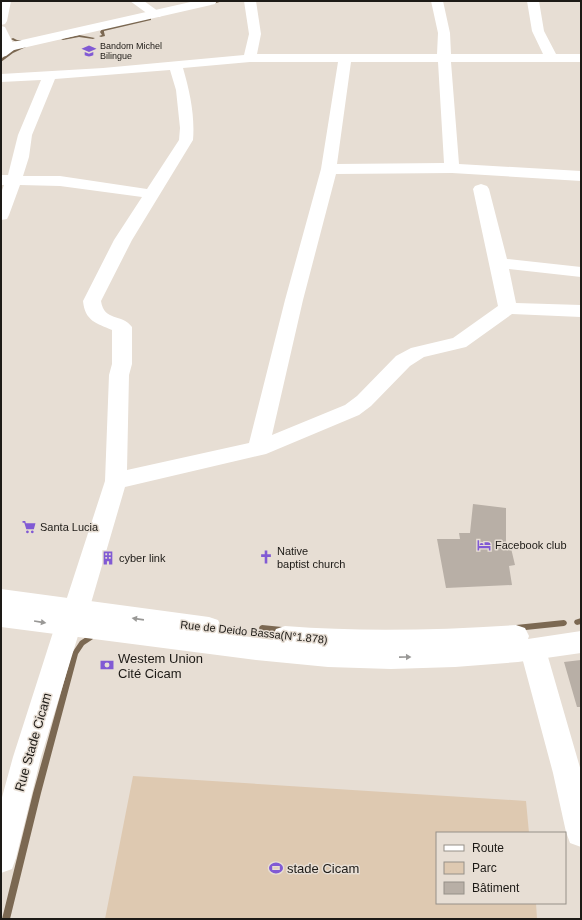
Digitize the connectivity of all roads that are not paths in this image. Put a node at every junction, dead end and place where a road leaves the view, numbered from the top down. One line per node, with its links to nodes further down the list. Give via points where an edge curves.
1 (5, 1): 8 (street)
2 (136, 1): 7 (street)
3 (211, 1): 7 (street)
4 (250, 1): 11 (street, via 255,34)
5 (437, 1): 13 (street, via 444,33)
6 (533, 1): 14 (street, via 538,31)
7 (156, 14): 10 (street)
8 (1, 21)
9 (1, 30): 10 (street)
10 (5, 50)
11 (250, 58): 12 (street); 16 (street)
12 (345, 58): 13 (street); 20 (street)
13 (444, 58): 14 (street); 19 (street)
14 (551, 58): 15 (street)
15 (581, 58)
16 (176, 66): 17 (street); 24 (street, via 183,90 187,136)
17 (50, 75): 18 (street); 22 (street, via 25,135 21,157)
18 (1, 78)
19 (452, 168): 20 (street); 21 (street)
20 (329, 169): 30 (street)
21 (581, 176)
22 (8, 180): 24 (street, via 60,181); 25 (street)
23 (481, 189): 26 (street)
24 (152, 194): 31 (street, Rue Stade Cicam, via 123,240 92,300 93,311 100,318 122,327)
25 (1, 215)
26 (499, 263): 27 (street); 28 (street)
27 (581, 272)
28 (508, 308): 29 (street); 30 (street, via 459,343 418,352 403,361 359,406)
29 (581, 310)
30 (258, 449): 31 (street)
31 (116, 480): 34 (street, Rue Stade Cicam)
32 (1, 599): 34 (street, Rue de Deido Bassa(N°1.878))
33 (1, 616): 34 (street, one-way to 34)
34 (72, 618): 35 (street, Rue de Deido Bassa(N°1.878), one-way to 34, via 538,635 458,640 332,640); 37 (street, one-way to 37, via 276,652 328,656 450,656); 39 (street, Rue Stade Cicam, via 27,757)
35 (581, 629)
36 (581, 642): 37 (street)
37 (533, 650): 38 (street)
38 (581, 832)
39 (1, 858)

